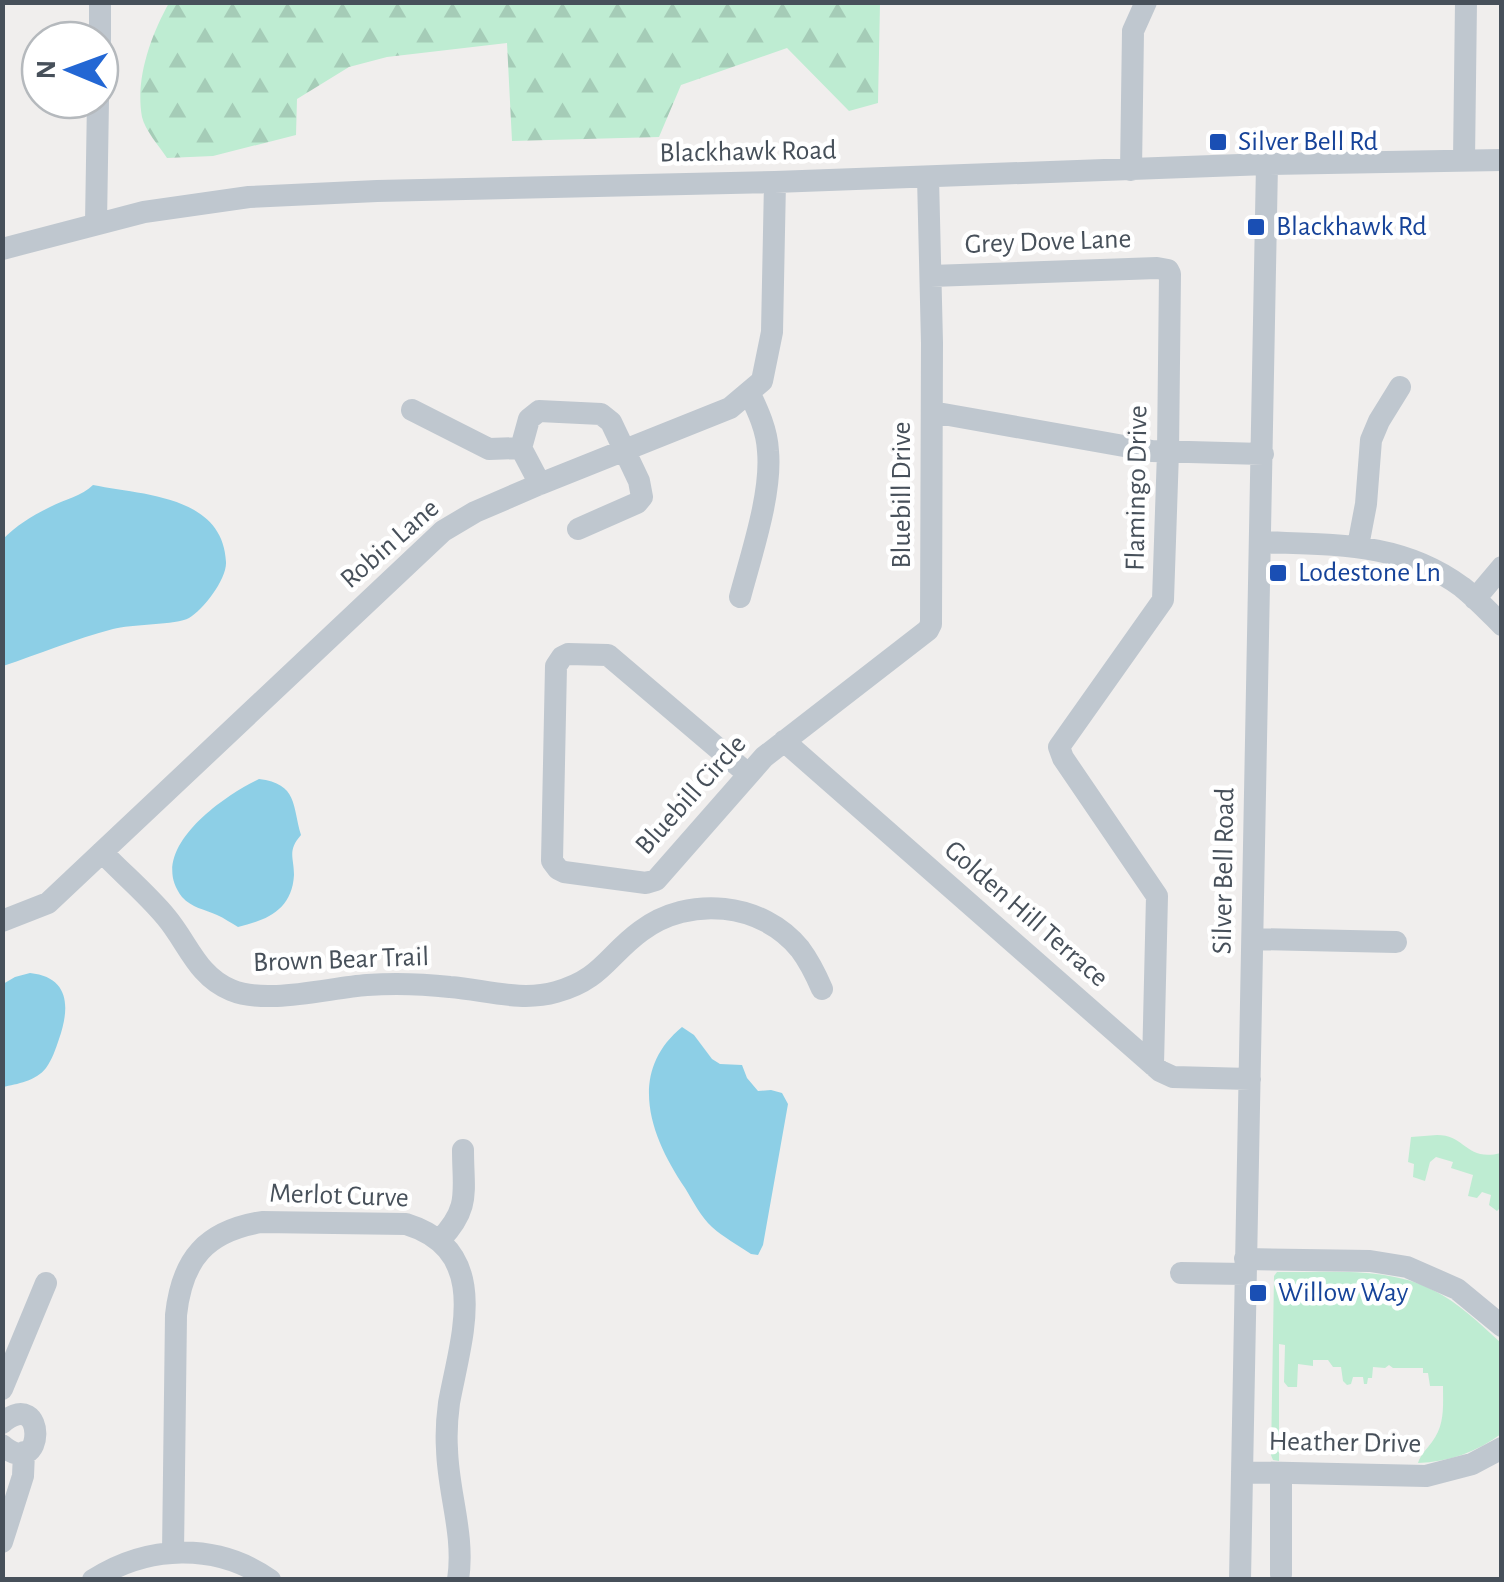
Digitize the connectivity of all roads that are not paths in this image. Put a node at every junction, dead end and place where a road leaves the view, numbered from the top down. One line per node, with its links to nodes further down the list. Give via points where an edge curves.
1 (1146, 2): 7 (street, via 1133,31)
2 (1466, 2): 4 (street)
3 (98, 120): 10 (street)
4 (1464, 160): 5 (street, Blackhawk Road); 6 (street, Blackhawk Road)
5 (1502, 160)
6 (1267, 164): 7 (street, Blackhawk Road); 21 (street, Silver Bell Road)
7 (1131, 170): 8 (street, Blackhawk Road)
8 (928, 177): 9 (street, Blackhawk Road); 13 (street, Bluebill Drive)
9 (774, 182): 10 (street, Blackhawk Road, via 249,196); 15 (street, via 772,332 762,382)
10 (96, 224): 11 (street, Blackhawk Road)
11 (2, 249)
12 (1168, 270): 13 (street, Grey Dove Lane); 20 (street, Flamingo Drive)
13 (930, 276): 17 (street, Bluebill Drive)
14 (1400, 387): 25 (street, via 1371,440)
15 (750, 392): 19 (street, Robin Lane, via 730,408); 27 (street, via 762,420 768,483)
16 (412, 410): 18 (street, via 489,449)
17 (932, 412): 20 (street); 30 (street, Bluebill Drive, via 930,626)
18 (521, 448): 19 (street, via 538,411 601,414 612,422); 22 (street)
19 (623, 451): 22 (street, Robin Lane); 23 (street, via 642,497)
20 (1168, 452): 21 (street); 37 (street, Flamingo Drive, via 1163,600 1058,746 1157,896)
21 (1263, 454): 24 (street, Silver Bell Road)
22 (540, 484): 32 (street, Robin Lane, via 443,531)
23 (578, 529)
24 (1260, 542): 25 (street); 34 (street, Silver Bell Road)
25 (1358, 546): 28 (street, via 1426,566)
26 (1502, 567): 28 (street)
27 (740, 597)
28 (1475, 599): 29 (street)
29 (1502, 625)
30 (784, 741): 31 (street, Bluebill Circle); 37 (street, Golden Hill Terrace)
31 (748, 774): 31 (street, Bluebill Circle, via 652,883 558,869 552,856 556,666 562,656 612,657)
32 (102, 852): 33 (street, Robin Lane, via 48,903); 36 (street, Brown Bear Trail, via 170,921 203,971 246,995 371,984 550,994 595,974 654,922 710,908 740,912 777,929 798,948)
33 (2, 921)
34 (1252, 939): 35 (street); 38 (street, Silver Bell Road)
35 (1396, 942)
36 (822, 989)
37 (1153, 1065): 38 (street, Golden Hill Terrace, via 1169,1076)
38 (1250, 1079): 41 (street, Silver Bell Road)
39 (464, 1150): 40 (street, via 462,1210)
40 (440, 1240): 52 (street, Merlot Curve, via 406,1224 262,1222 228,1231 199,1251 185,1272 176,1315); 56 (street, Merlot Curve, via 464,1288 447,1425)
41 (1245, 1267): 42 (street); 44 (street, via 1408,1267 1457,1289); 49 (street, Silver Bell Road)
42 (1181, 1273)
43 (46, 1283): 45 (street)
44 (1502, 1326)
45 (2, 1389)
46 (2, 1423): 48 (street, via 16,1415 35,1424 36,1442)
47 (1502, 1448): 50 (street, Heather Drive, via 1426,1476)
48 (14, 1449): 51 (street, via 22,1476)
49 (1242, 1472): 50 (street, Heather Drive); 57 (street, Silver Bell Road)
50 (1281, 1473): 53 (street)
51 (2, 1542)
52 (173, 1553): 54 (street, via 133,1560); 55 (street, via 230,1559)
53 (1281, 1575)
54 (93, 1580)
55 (270, 1580)
56 (458, 1580)
57 (1240, 1580)

